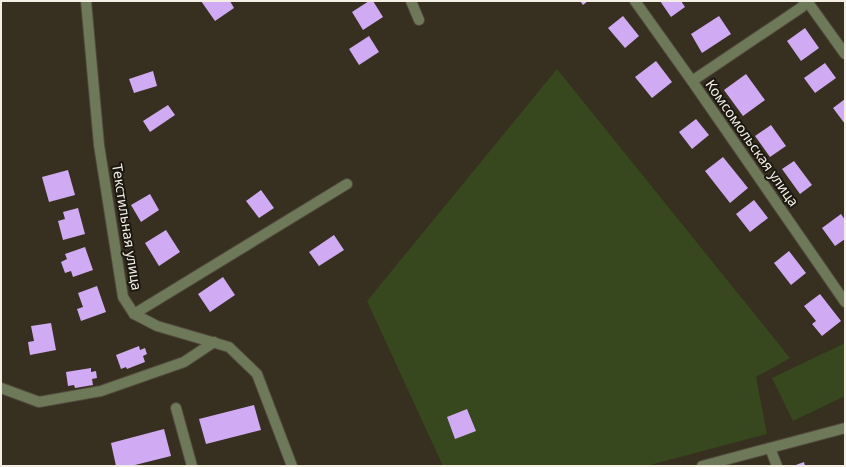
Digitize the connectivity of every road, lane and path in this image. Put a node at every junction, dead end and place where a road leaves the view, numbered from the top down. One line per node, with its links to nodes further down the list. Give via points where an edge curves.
1 (86, 1): 10 (street, Текстильная улица, via 101,152 123,297)
2 (411, 1): 5 (street)
3 (635, 1): 7 (street, Комсомольская улица)
4 (806, 1): 6 (street); 7 (street, via 802,7)
5 (419, 20)
6 (845, 54)
7 (692, 81): 9 (street, Комсомольская улица)
8 (346, 184): 10 (street)
9 (845, 302)
10 (134, 314): 11 (street, Текстильная улица, via 157,326)
11 (214, 342): 12 (street, via 184,362 101,391 39,402); 17 (street, Текстильная улица, via 229,347 257,374)
12 (1, 388)
13 (176, 408): 16 (street)
14 (845, 428): 15 (street)
15 (770, 448): 18 (street); 19 (street)
16 (192, 466)
17 (292, 466)
18 (702, 466)
19 (777, 466)

